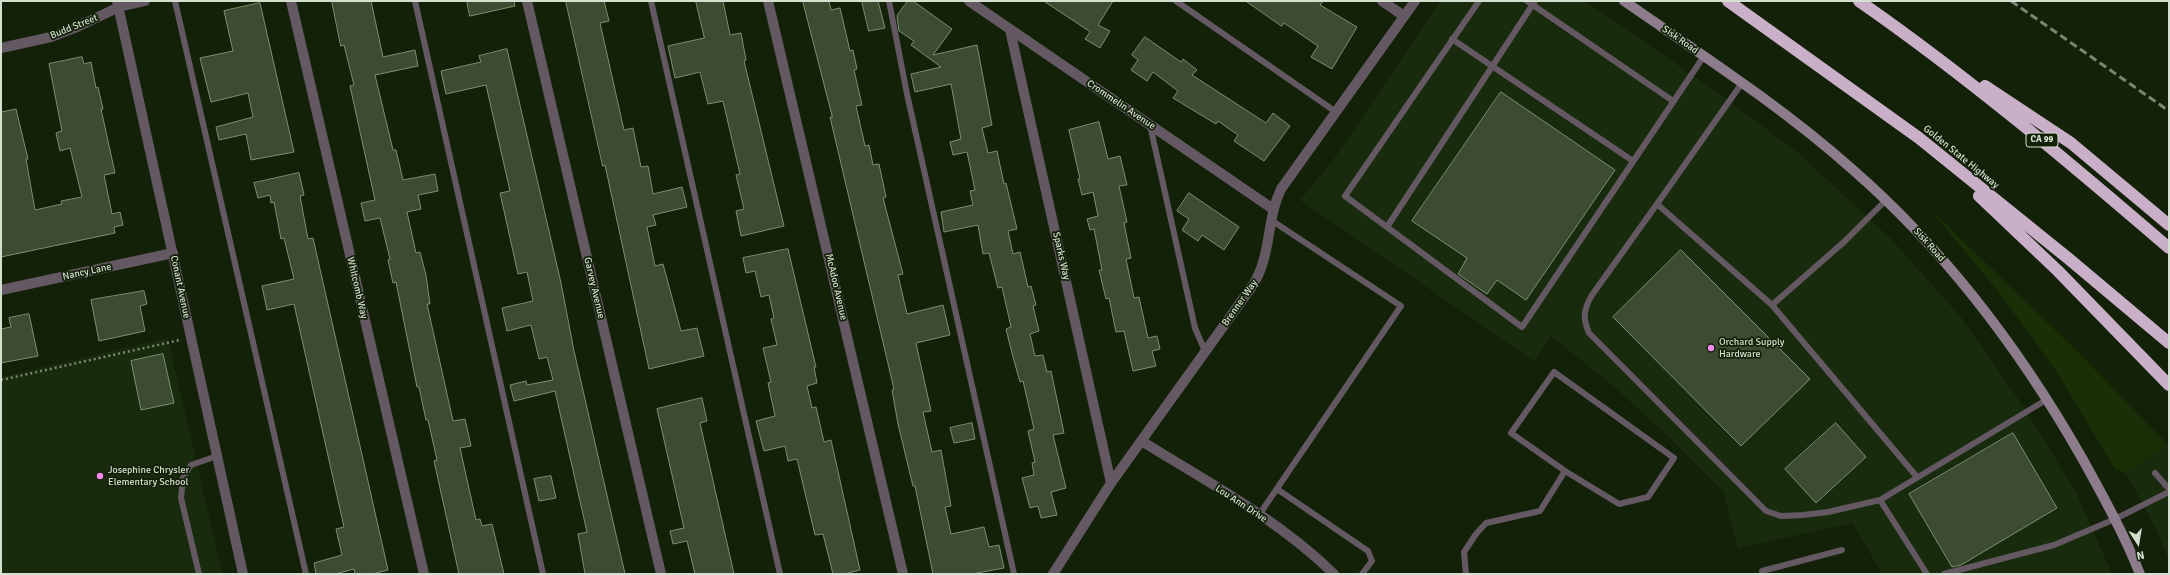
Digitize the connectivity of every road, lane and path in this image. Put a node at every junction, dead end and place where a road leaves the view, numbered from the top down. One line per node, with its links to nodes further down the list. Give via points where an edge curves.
1 (145, 1): 19 (street, Budd Street)
2 (175, 1): 64 (lane)
3 (291, 1): 65 (street, Whitcomb Way)
4 (415, 1): 66 (lane)
5 (527, 1): 67 (street, Garvey Avenue)
6 (650, 1): 68 (lane)
7 (768, 1): 69 (street, McAdoo Avenue)
8 (889, 1): 70 (lane, via 907,94)
9 (969, 1): 21 (street, Crommelin Avenue)
10 (1176, 1): 29 (lane)
11 (1382, 1): 20 (street)
12 (1415, 1): 20 (street, Brenner Way)
13 (1478, 1): 23 (lane)
14 (1527, 1): 18 (lane)
15 (1624, 1): 25 (main road, Sisk Road)
16 (1728, 1): 31 (highway, Golden State Highway)
17 (1859, 1): 22 (highway, CA 99)
18 (1534, 3): 26 (lane); 28 (lane)
19 (118, 4): 24 (street, Budd Street, via 78,27 51,37); 40 (street, Conant Avenue)
20 (1404, 16): 29 (street, Brenner Way)
21 (1010, 30): 30 (street, Crommelin Avenue); 54 (street, Sparks Way)
22 (1910, 36): 37 (highway, via 2071,143); 39 (highway, CA 99, via 2060,154)
23 (1452, 39): 26 (lane); 38 (lane, via 1345,196)
24 (1, 48)
25 (1704, 56): 27 (main road, Sisk Road); 28 (lane)
26 (1492, 66): 32 (lane); 38 (lane)
27 (1742, 83): 33 (main road, Sisk Road, via 1808,132); 34 (lane)
28 (1673, 101): 32 (lane)
29 (1336, 112): 35 (street, Brenner Way, via 1281,189)
30 (1150, 124): 35 (street, Crommelin Avenue); 45 (lane, via 1195,328)
31 (1919, 138): 44 (highway, Golden State Highway, via 2069,259); 47 (highway, via 2058,271)
32 (1633, 161): 38 (lane, via 1522,327)
33 (1886, 200): 42 (lane, via 1846,241); 48 (main road, Sisk Road, via 1967,290 1994,324)
34 (1657, 204): 42 (lane); 58 (lane, via 1584,308 1584,321 1589,333 1766,511 1782,516 1803,515)
35 (1273, 209): 36 (street, Brenner Way)
36 (1271, 220): 45 (street, Brenner Way, via 1262,271); 55 (lane, via 1401,306)
37 (2169, 225)
38 (1387, 227)
39 (2169, 248)
40 (173, 253): 41 (street, Nancy Lane); 43 (street, Conant Avenue)
41 (1, 290)
42 (1772, 305): 53 (lane)
43 (191, 337): 46 (path); 50 (street, Conant Avenue)
44 (2169, 344)
45 (1205, 350): 49 (street, Brenner Way)
46 (1, 380)
47 (2169, 385)
48 (2046, 400): 53 (lane); 60 (main road, Sisk Road)
49 (1143, 442): 54 (street, Brenner Way); 59 (street, Lou Ann Drive)
50 (217, 456): 62 (lane, via 191,465 183,478 181,498); 63 (street, Conant Avenue)
51 (1565, 471): 51 (lane, via 1511,433 1554,372 1674,458 1648,497 1619,504); 74 (lane, via 1540,511 1486,523 1464,552)
52 (2155, 473): 56 (lane)
53 (1917, 477): 58 (lane)
54 (1111, 483): 71 (street, Brenner Way)
55 (1276, 489): 59 (lane); 73 (lane, via 1368,551 1372,560)
56 (2169, 489)
57 (2169, 492): 60 (lane)
58 (1880, 500): 76 (lane)
59 (1259, 515): 72 (street, Lou Ann Drive, via 1310,550)
60 (2115, 519): 77 (lane, via 2054,545); 78 (main road, Sisk Road)
61 (1842, 550): 75 (lane, via 1762,570)
62 (199, 574)
63 (243, 574)
64 (306, 574)
65 (424, 574)
66 (543, 574)
67 (661, 574)
68 (780, 574)
69 (903, 574)
70 (1014, 574)
71 (1053, 574)
72 (1334, 574)
73 (1362, 574)
74 (1466, 574)
75 (1763, 574)
76 (1928, 574)
77 (1944, 574)
78 (2140, 574)

